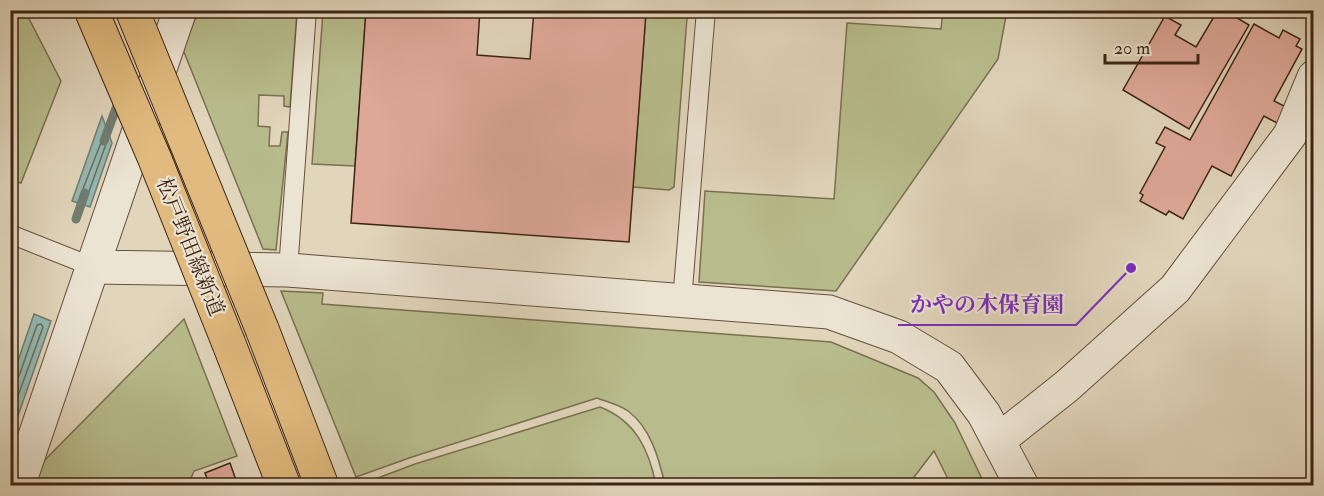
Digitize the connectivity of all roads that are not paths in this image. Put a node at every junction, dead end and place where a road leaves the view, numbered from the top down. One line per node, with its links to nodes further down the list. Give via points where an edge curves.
1 (91, 10): 13 (main road, 松戸野田線新道, bridge)
2 (132, 10): 14 (main road, 松戸野田線新道, bridge)
3 (180, 10): 8 (street)
4 (307, 10): 9 (lane)
5 (706, 10): 10 (lane)
6 (1314, 77): 11 (street, via 1290,135 1176,289 1067,386)
7 (10, 234): 8 (lane)
8 (93, 267): 9 (street); 12 (street)
9 (288, 270): 10 (street)
10 (682, 301): 11 (street, via 829,312 898,338 949,367)
11 (999, 440): 15 (street)
12 (18, 486)
13 (284, 486)
14 (322, 486)
15 (1022, 486)

